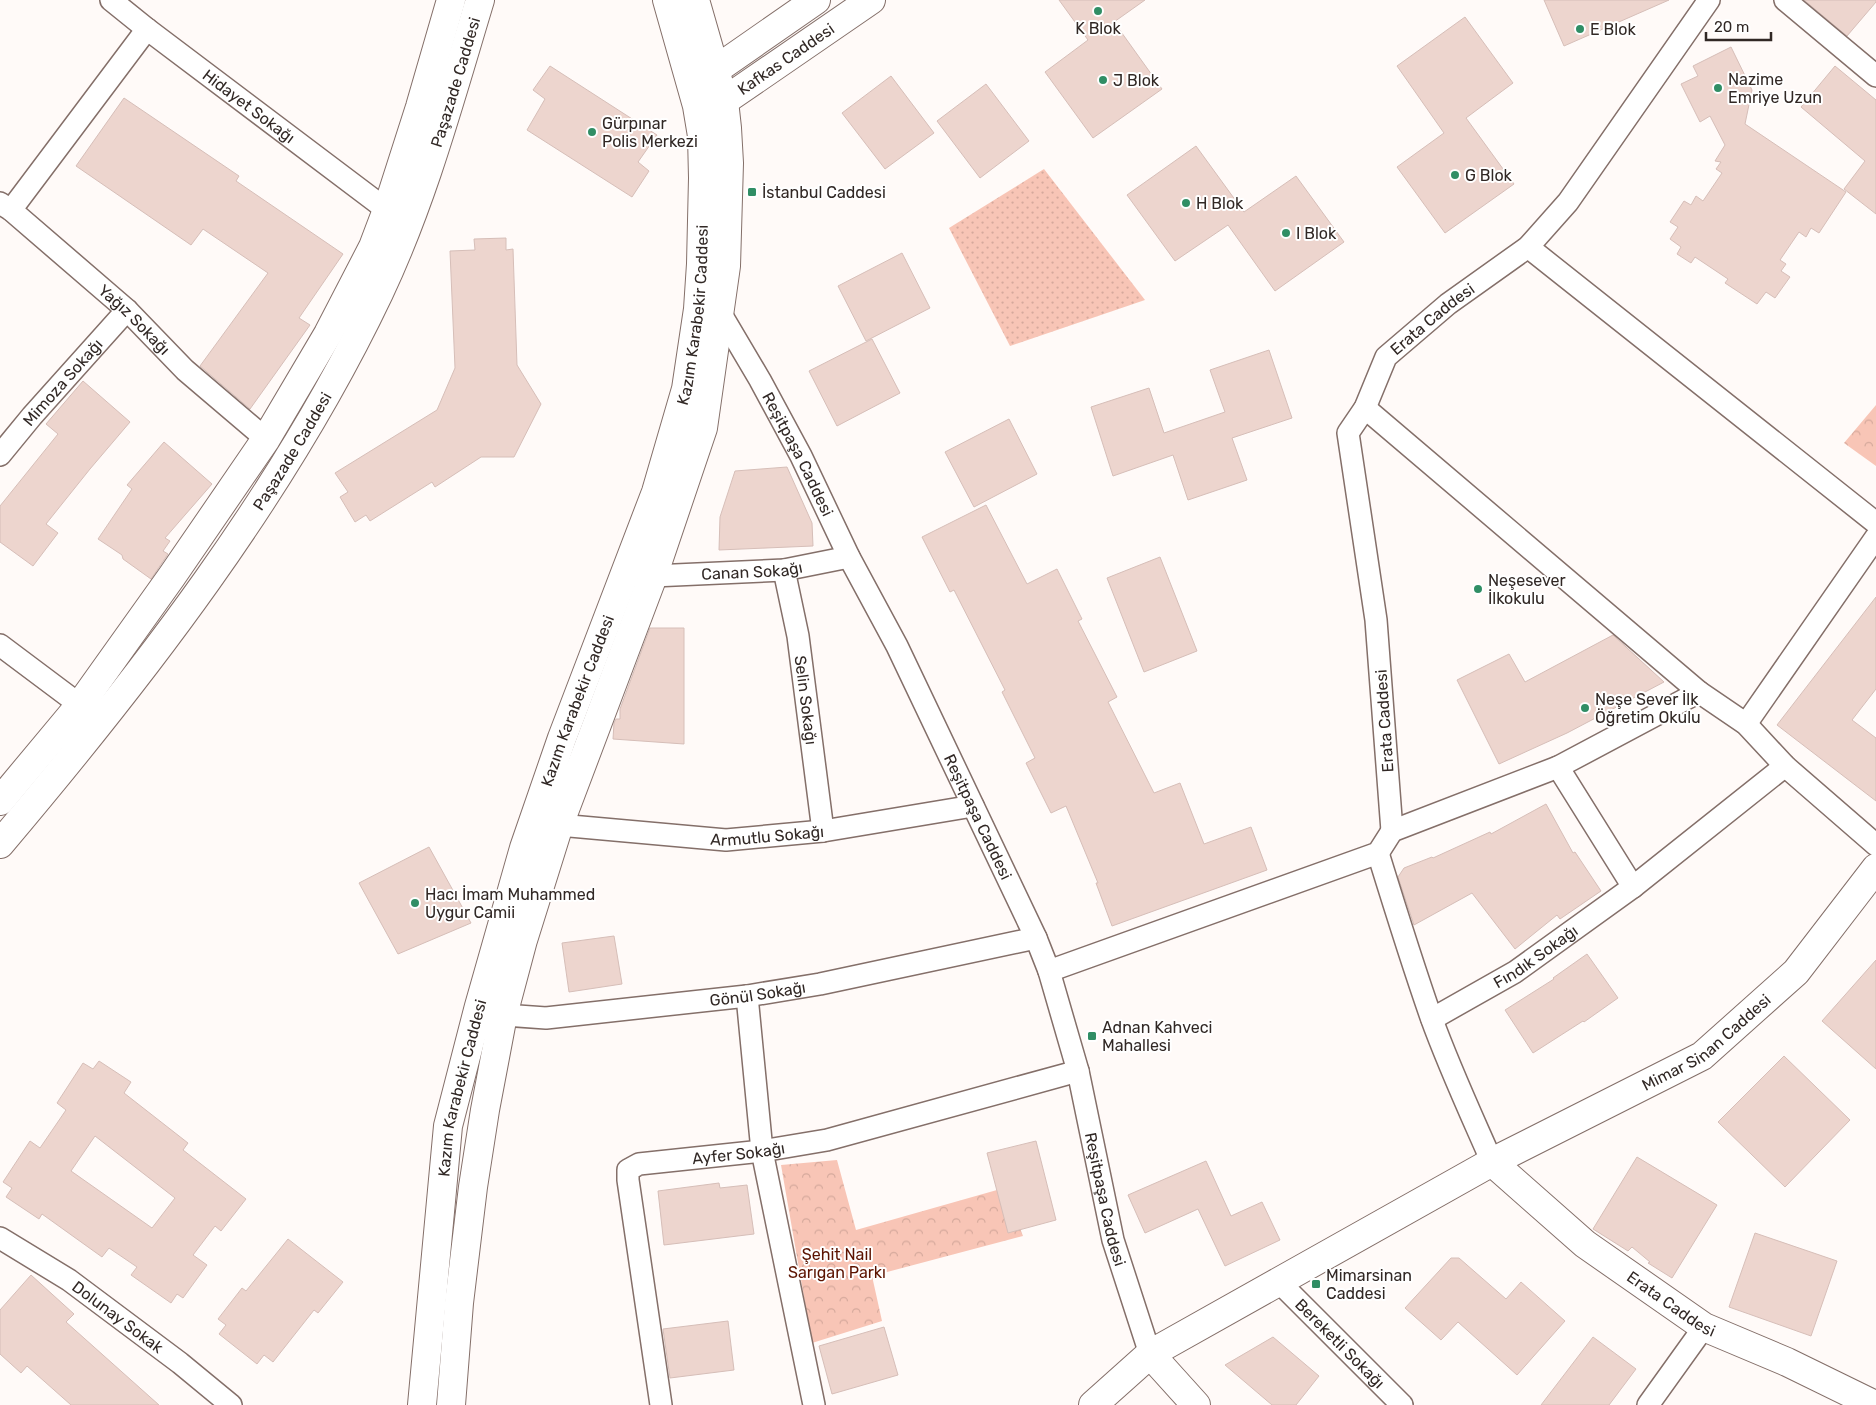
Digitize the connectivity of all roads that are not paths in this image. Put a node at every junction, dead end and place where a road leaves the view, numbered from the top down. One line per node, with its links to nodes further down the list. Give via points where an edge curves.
1 (111, 0): 10 (street, Hidayet Sokağı)
2 (451, 0): 16 (street, Paşazade Caddesi)
3 (480, 0): 23 (street, Paşazade Caddesi, via 411,220 336,378)
4 (668, 0): 13 (street, Kazım Karabekir Caddesi)
5 (695, 0): 11 (street)
6 (816, 0): 11 (street, Kafkas Caddesi)
7 (871, 0): 14 (street, Kafkas Caddesi)
8 (1709, 0): 17 (street, Erata Caddesi, via 1568,202)
9 (1785, 0): 12 (street)
10 (147, 29): 15 (street); 16 (street, Hidayet Sokağı)
11 (716, 71): 13 (street, Kafkas Caddesi); 14 (street)
12 (1876, 76)
13 (694, 96): 14 (street, Kafkas Caddesi); 19 (street, Kazım Karabekir Caddesi, via 702,136)
14 (724, 101): 19 (street, via 729,163 726,266)
15 (6, 206): 18 (street, Yağız Sokağı)
16 (387, 210): 21 (street, Paşazade Caddesi, via 373,247 328,334)
17 (1528, 247): 20 (street, Erata Caddesi, via 1448,304 1386,357); 24 (street)
18 (127, 310): 21 (street, Yağız Sokağı, via 185,370); 22 (street, Mimoza Sokağı)
19 (709, 311): 26 (street, Reşitpaşa Caddesi, via 801,456); 28 (street, via 703,428); 48 (street, Kazım Karabekir Caddesi, via 656,492 527,839)
20 (1364, 408): 30 (street); 39 (street, Erata Caddesi, via 1348,432 1376,620)
21 (266, 439): 23 (street); 31 (street, Paşazade Caddesi, via 172,576)
22 (0, 455)
23 (287, 462): 31 (street, Paşazade Caddesi, via 200,590)
24 (1876, 523)
25 (1876, 537): 32 (street)
26 (849, 557): 27 (street, Canan Sokağı); 36 (street, Reşitpaşa Caddesi, via 897,646)
27 (784, 570): 28 (street, Canan Sokağı); 38 (street, Selin Sokağı, via 798,636)
28 (653, 576): 37 (street)
29 (0, 645): 31 (street)
30 (1699, 692): 32 (street); 34 (street)
31 (90, 714): 35 (street, Paşazade Caddesi); 40 (street, Paşazade Caddesi)
32 (1746, 724): 33 (street)
33 (1785, 766): 41 (street); 44 (street, Fındık Sokağı)
34 (1558, 767): 39 (street); 44 (street)
35 (0, 802)
36 (973, 806): 38 (street, Armutlu Sokağı); 45 (street, Reşitpaşa Caddesi)
37 (559, 826): 38 (street, Armutlu Sokağı, via 726,840); 48 (street, via 523,940)
38 (823, 831)
39 (1392, 831): 42 (street)
40 (0, 844)
41 (1876, 845)
42 (1378, 853): 46 (street); 49 (street)
43 (1876, 868): 52 (street, Mimar Sinan Caddesi, via 1796,972 1702,1056)
44 (1633, 887): 49 (street, Fındık Sokağı, via 1515,972)
45 (1036, 938): 46 (street, Reşitpaşa Caddesi); 47 (street, Gönül Sokağı, via 820,984)
46 (1049, 971): 50 (street, Reşitpaşa Caddesi)
47 (747, 996): 48 (street, Gönül Sokağı, via 546,1018); 51 (street)
48 (491, 1010): 58 (street, Kazım Karabekir Caddesi, via 448,1126); 59 (street, via 485,1110 459,1303)
49 (1432, 1019): 52 (street)
50 (1078, 1071): 51 (street, Ayfer Sokağı, via 827,1140); 56 (street, Reşitpaşa Caddesi, via 1113,1240)
51 (762, 1152): 60 (street, Ayfer Sokağı, via 639,1164 628,1170); 61 (street)
52 (1492, 1162): 54 (street, Mimar Sinan Caddesi); 55 (street, Erata Caddesi, via 1585,1244)
53 (0, 1238): 57 (street, Dolunay Sokak, via 69,1280)
54 (1278, 1282): 56 (street, Mimar Sinan Caddesi); 64 (street, Bereketli Sokağı)
55 (1704, 1327): 65 (street); 66 (street, Erata Caddesi, via 1787,1362)
56 (1150, 1354): 62 (street); 63 (street)
57 (231, 1405)
58 (422, 1405)
59 (451, 1405)
60 (661, 1405)
61 (814, 1405)
62 (1093, 1405)
63 (1196, 1405)
64 (1402, 1405)
65 (1648, 1405)
66 (1875, 1405)

